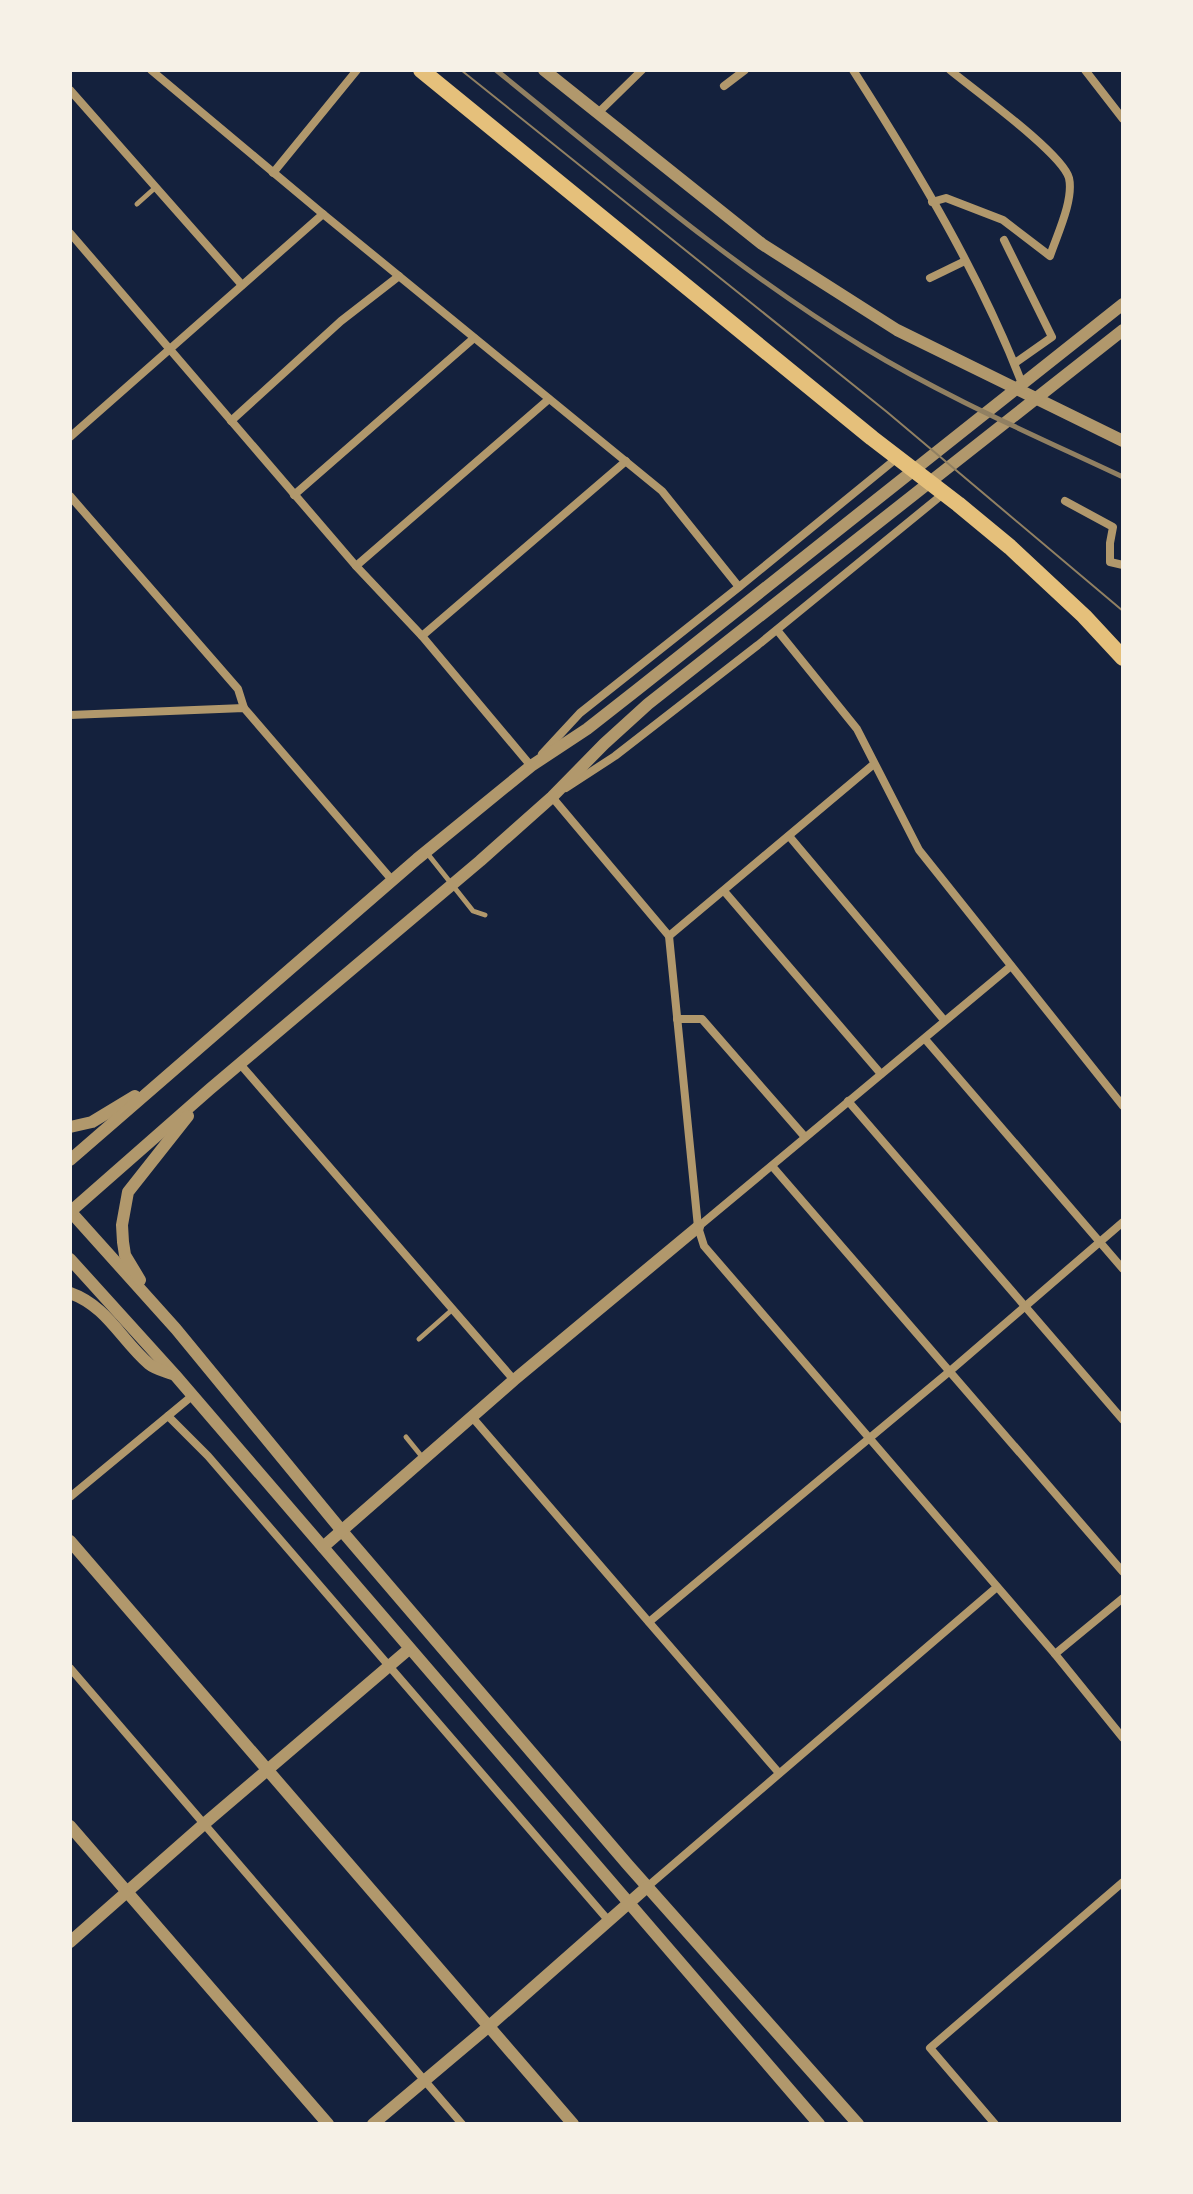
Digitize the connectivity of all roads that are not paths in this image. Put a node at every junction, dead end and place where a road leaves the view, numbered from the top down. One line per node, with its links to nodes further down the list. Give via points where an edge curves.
1 (151, 70): 14 (street)
2 (357, 70): 14 (street)
3 (421, 70): 35 (highway)
4 (544, 70): 12 (street)
5 (642, 70): 12 (street)
6 (745, 70): 10 (street)
7 (853, 70): 16 (street)
8 (950, 70): 16 (street, via 1051,151 1069,177 1070,196 1050,256 1003,220 946,198)
9 (1085, 70): 13 (street)
10 (724, 86)
11 (70, 90): 15 (street)
12 (598, 113): 30 (street, via 762,244 897,330)
13 (1123, 119)
14 (273, 173): 18 (street)
15 (156, 187): 17 (lane); 24 (street)
16 (932, 202): 21 (street)
17 (137, 204)
18 (323, 214): 22 (street); 24 (street)
19 (70, 233): 28 (street)
20 (1004, 240): 29 (street, via 1052,337)
21 (965, 261): 23 (street); 29 (street)
22 (399, 276): 27 (street); 32 (street)
23 (930, 278)
24 (242, 285): 28 (street)
25 (1123, 304): 51 (street, via 587,729)
26 (1123, 330): 52 (street, via 648,704)
27 (474, 338): 31 (street); 38 (street)
28 (169, 348): 32 (street); 33 (street)
29 (1015, 363): 30 (street)
30 (1027, 395): 34 (street)
31 (549, 399): 36 (street); 43 (street)
32 (231, 421): 38 (street)
33 (70, 437)
34 (1123, 441)
35 (897, 458): 37 (highway); 44 (street)
36 (626, 461): 44 (street, via 662,491); 46 (street)
37 (943, 494): 45 (street); 47 (highway, via 1010,547)
38 (294, 495): 43 (street)
39 (70, 496): 48 (street, via 238,689)
40 (1065, 501): 41 (street)
41 (1118, 527): 42 (street, via 1110,543 1110,562)
42 (1123, 565)
43 (356, 566): 46 (street)
44 (739, 587): 51 (street, via 580,713)
45 (777, 630): 50 (street, via 857,729); 52 (street, via 615,756)
46 (422, 636): 51 (street)
47 (1123, 658)
48 (244, 708): 49 (street); 55 (street)
49 (70, 715)
50 (874, 764): 53 (street); 60 (street, via 919,850)
51 (531, 766): 54 (street)
52 (552, 797): 56 (street); 59 (street)
53 (789, 836): 57 (street); 62 (street)
54 (426, 852): 55 (street); 56 (lane)
55 (392, 880): 66 (street)
56 (452, 885): 58 (lane, via 473,911); 64 (street)
57 (724, 891): 59 (street); 65 (street)
58 (485, 915)
59 (669, 936): 61 (street)
60 (1011, 966): 62 (street); 69 (street)
61 (677, 1019): 71 (street, via 702,1019); 76 (street)
62 (944, 1020): 63 (street)
63 (925, 1039): 65 (street); 77 (street)
64 (240, 1064): 67 (street); 82 (street)
65 (881, 1074): 68 (street)
66 (163, 1078): 70 (street, via 92,1122); 72 (street)
67 (210, 1089): 74 (street); 83 (street, via 135,1182 124,1208 125,1255)
68 (848, 1101): 71 (street); 81 (street)
69 (1123, 1106)
70 (70, 1127)
71 (805, 1137): 73 (street)
72 (70, 1160)
73 (772, 1166): 76 (street); 85 (street)
74 (70, 1212): 83 (street)
75 (1123, 1222): 77 (street)
76 (698, 1227): 87 (street); 93 (street, via 704,1246)
77 (1100, 1242): 79 (street); 81 (street)
78 (70, 1259): 86 (street)
79 (1123, 1269)
80 (70, 1293): 86 (street, via 102,1311 151,1366)
81 (1025, 1306): 85 (street); 91 (street)
82 (453, 1309): 84 (lane); 87 (street)
83 (176, 1329): 96 (street)
84 (419, 1339)
85 (950, 1371): 93 (street); 99 (street)
86 (175, 1375): 88 (street)
87 (514, 1380): 90 (street)
88 (192, 1396): 89 (street); 98 (street)
89 (168, 1416): 95 (street); 105 (street)
90 (472, 1417): 94 (street); 102 (street)
91 (1123, 1420)
92 (406, 1437): 94 (lane)
93 (868, 1438): 100 (street); 102 (street)
94 (424, 1459): 96 (street)
95 (70, 1497)
96 (342, 1531): 98 (street); 113 (street)
97 (70, 1541): 108 (street)
98 (323, 1547): 103 (street)
99 (1123, 1572)
100 (997, 1587): 104 (street); 109 (street)
101 (1123, 1598): 104 (street)
102 (649, 1622): 109 (street)
103 (409, 1649): 105 (street); 115 (street)
104 (1055, 1654): 107 (street)
105 (390, 1666): 108 (street); 116 (street)
106 (70, 1668): 110 (street)
107 (1123, 1738)
108 (267, 1771): 110 (street); 118 (street)
109 (779, 1773): 113 (street)
110 (204, 1824): 114 (street); 119 (street)
111 (70, 1826): 114 (street)
112 (1123, 1882): 126 (street, via 930,2048)
113 (647, 1887): 115 (street); 125 (street)
114 (128, 1893): 117 (street); 120 (street)
115 (629, 1902): 116 (street); 124 (street)
116 (608, 1920): 118 (street)
117 (70, 1942)
118 (488, 2027): 119 (street); 123 (street)
119 (425, 2081): 121 (street); 122 (street)
120 (328, 2124)
121 (373, 2124)
122 (462, 2124)
123 (573, 2124)
124 (819, 2124)
125 (858, 2124)
126 (995, 2124)

